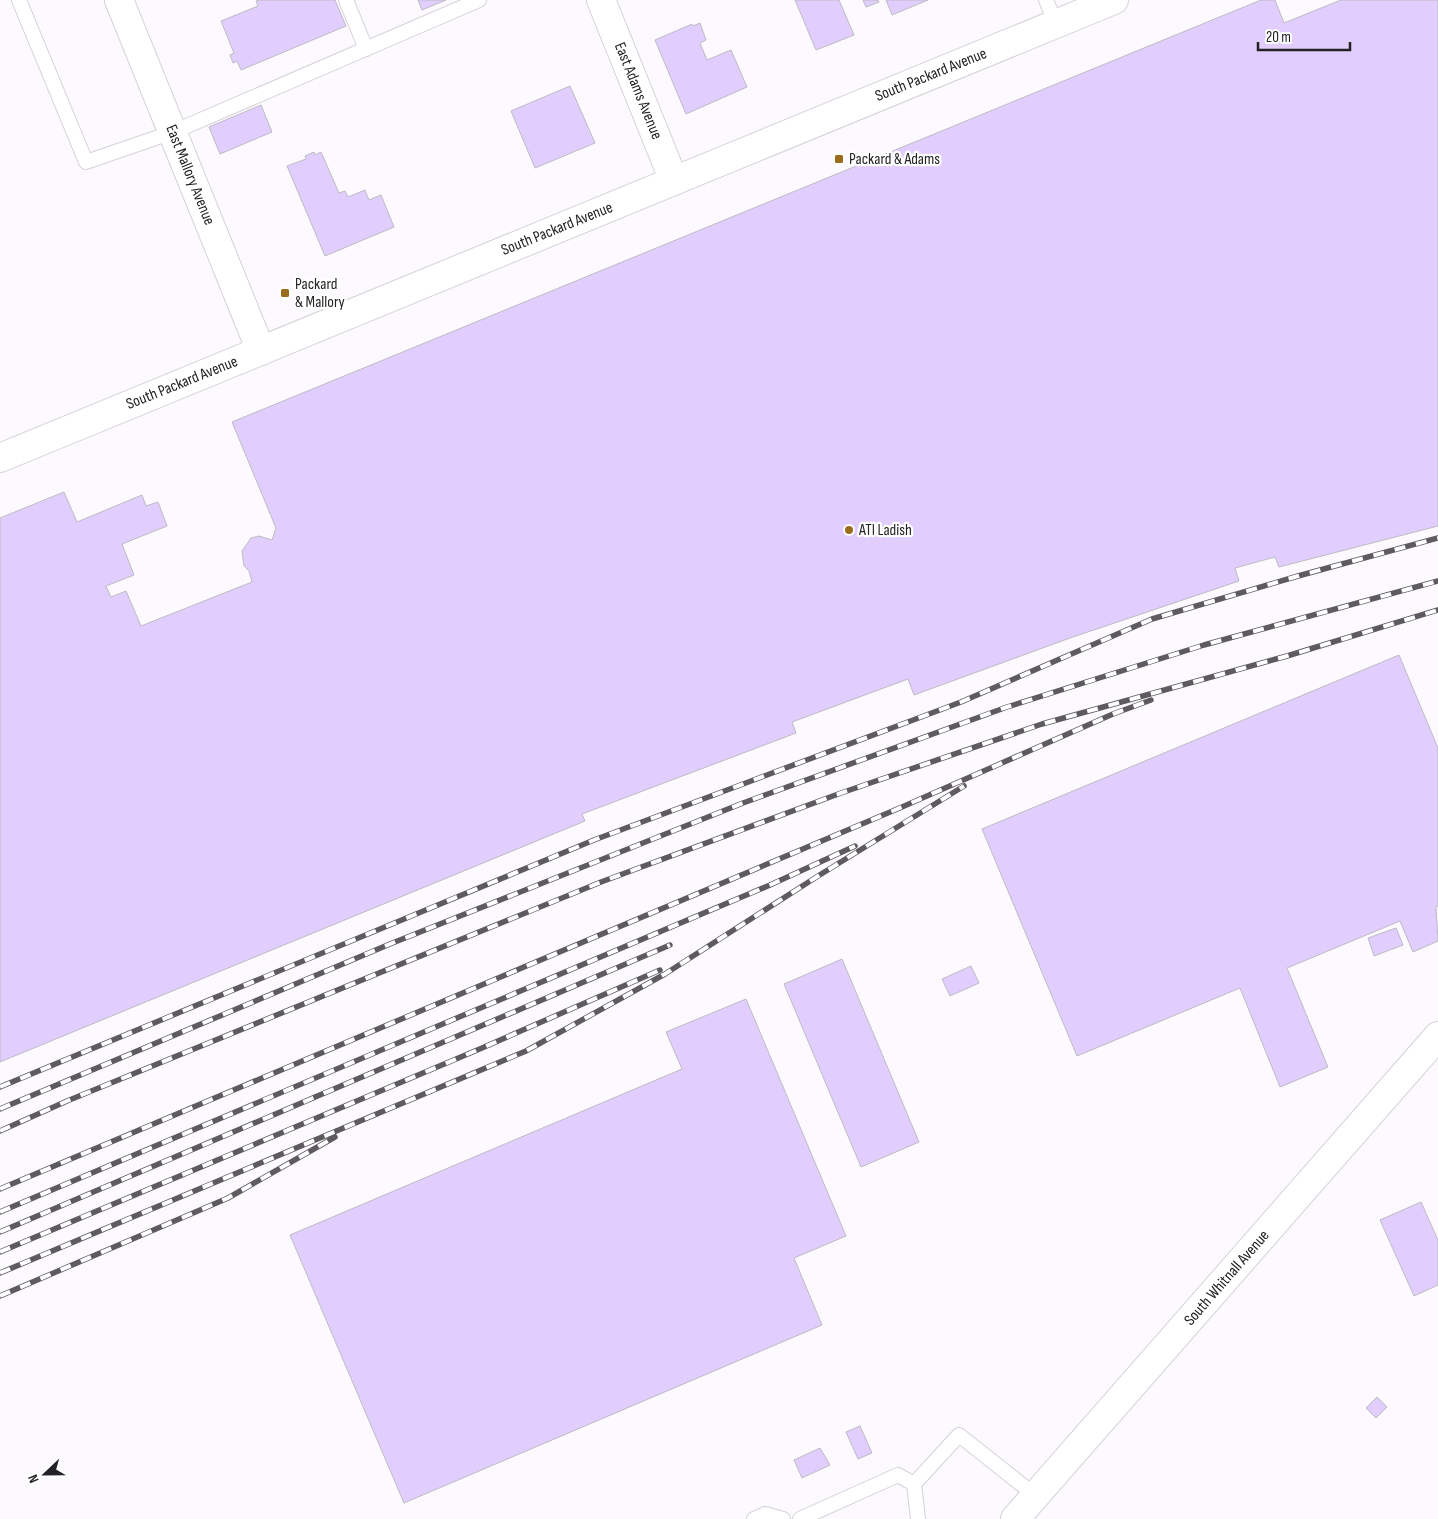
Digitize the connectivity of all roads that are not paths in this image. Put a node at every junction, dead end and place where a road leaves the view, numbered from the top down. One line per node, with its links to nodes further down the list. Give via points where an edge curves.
1 (19, 0): 9 (lane, via 86,162)
2 (119, 0): 9 (street, East Mallory Avenue)
3 (346, 0): 8 (lane)
4 (479, 0): 8 (lane)
5 (601, 0): 10 (street, East Adams Avenue)
6 (1114, 0): 7 (street, South Packard Avenue)
7 (1051, 12): 10 (street, South Packard Avenue)
8 (366, 49): 9 (lane)
9 (172, 132): 11 (street, East Mallory Avenue)
10 (674, 181): 11 (street, South Packard Avenue)
11 (260, 351): 12 (street, South Packard Avenue)
12 (0, 458)
13 (1438, 1036): 15 (street, South Whitnall Avenue)
14 (914, 1484): 15 (lane, via 960,1435); 18 (lane, via 898,1475); 19 (lane)
15 (1036, 1496): 20 (street, South Whitnall Avenue)
16 (754, 1519): 17 (lane, via 765,1514)
17 (783, 1519)
18 (800, 1519)
19 (918, 1519)
20 (1015, 1519)

